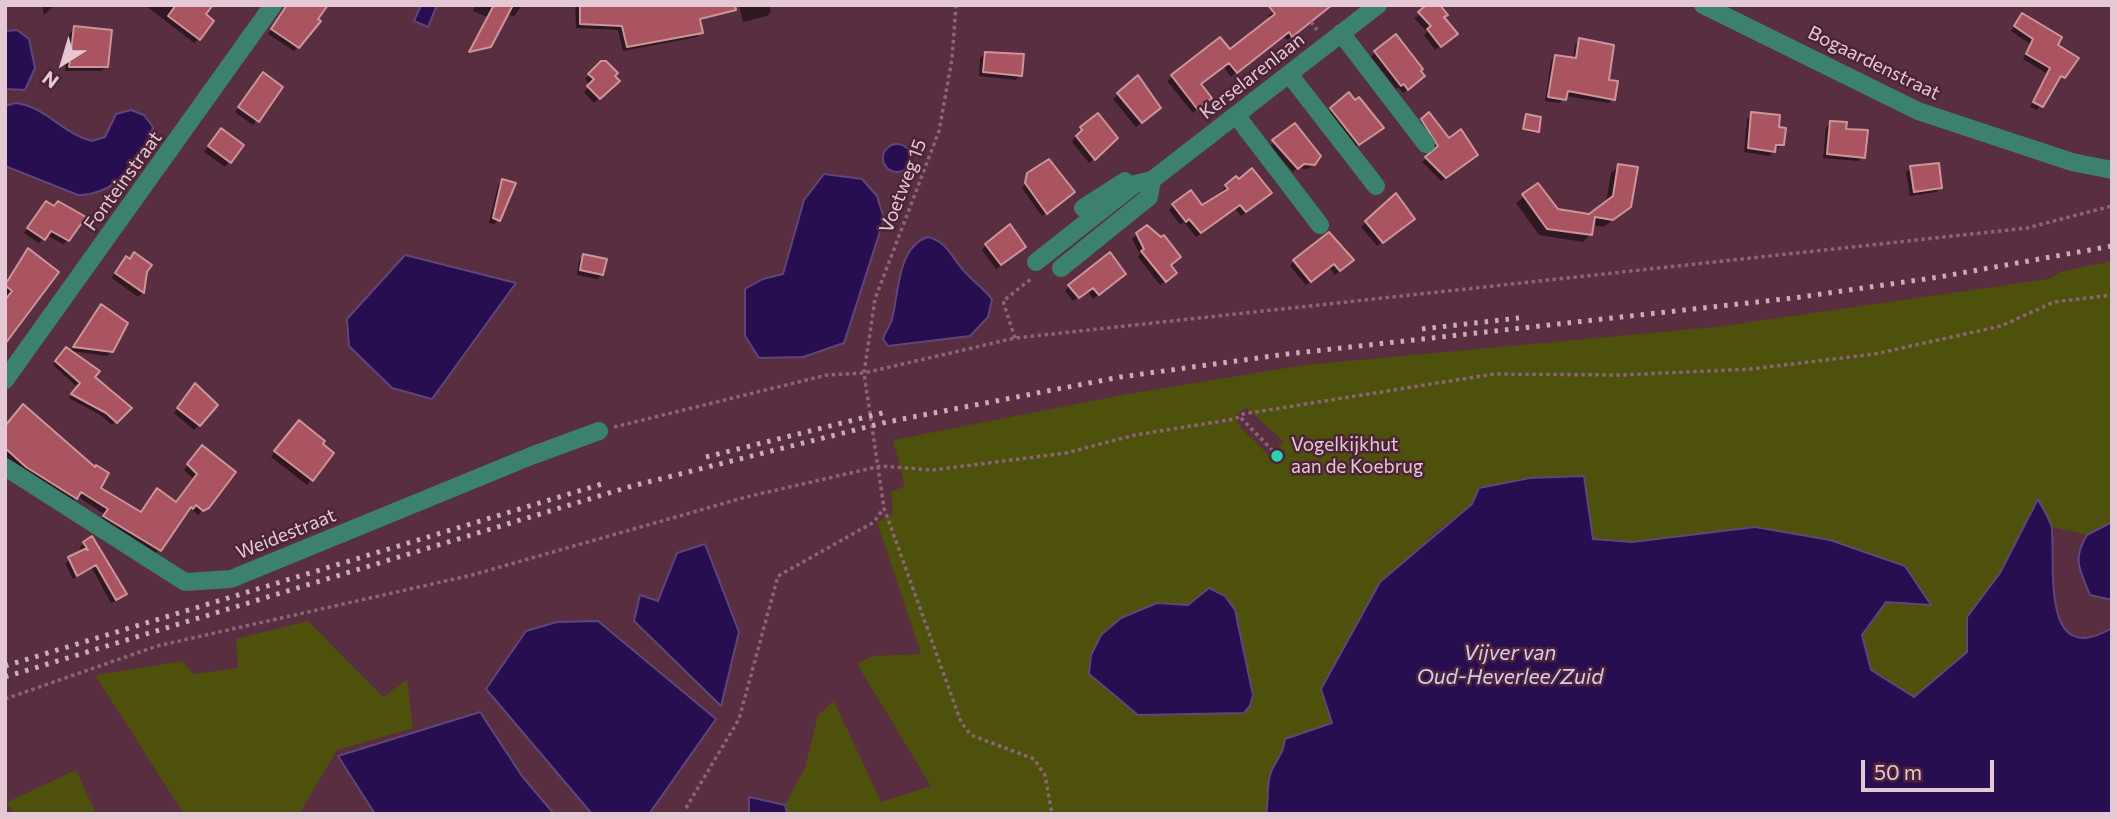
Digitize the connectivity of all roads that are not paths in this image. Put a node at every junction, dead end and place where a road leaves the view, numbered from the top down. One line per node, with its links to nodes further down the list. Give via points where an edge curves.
1 (273, 5): 15 (street, Fonteinstraat)
2 (1377, 5): 4 (street, Kerselarenlaan)
3 (1703, 5): 8 (street, Bogaardenstraat, via 1917,111 2072,162)
4 (1341, 33): 5 (street, Kerselarenlaan); 7 (street)
5 (1289, 74): 6 (street, Kerselarenlaan); 10 (street)
6 (1236, 115): 9 (street, Kerselarenlaan); 12 (street)
7 (1426, 144)
8 (2112, 170)
9 (1143, 182): 11 (street, via 1123,181); 13 (street, Kerselarenlaan); 14 (street, via 1149,197)
10 (1376, 186)
11 (1083, 208)
12 (1320, 225)
13 (1036, 262)
14 (1061, 268)
15 (5, 380)
16 (599, 431): 17 (street, Weidestraat, via 231,579 185,582)
17 (5, 467)

